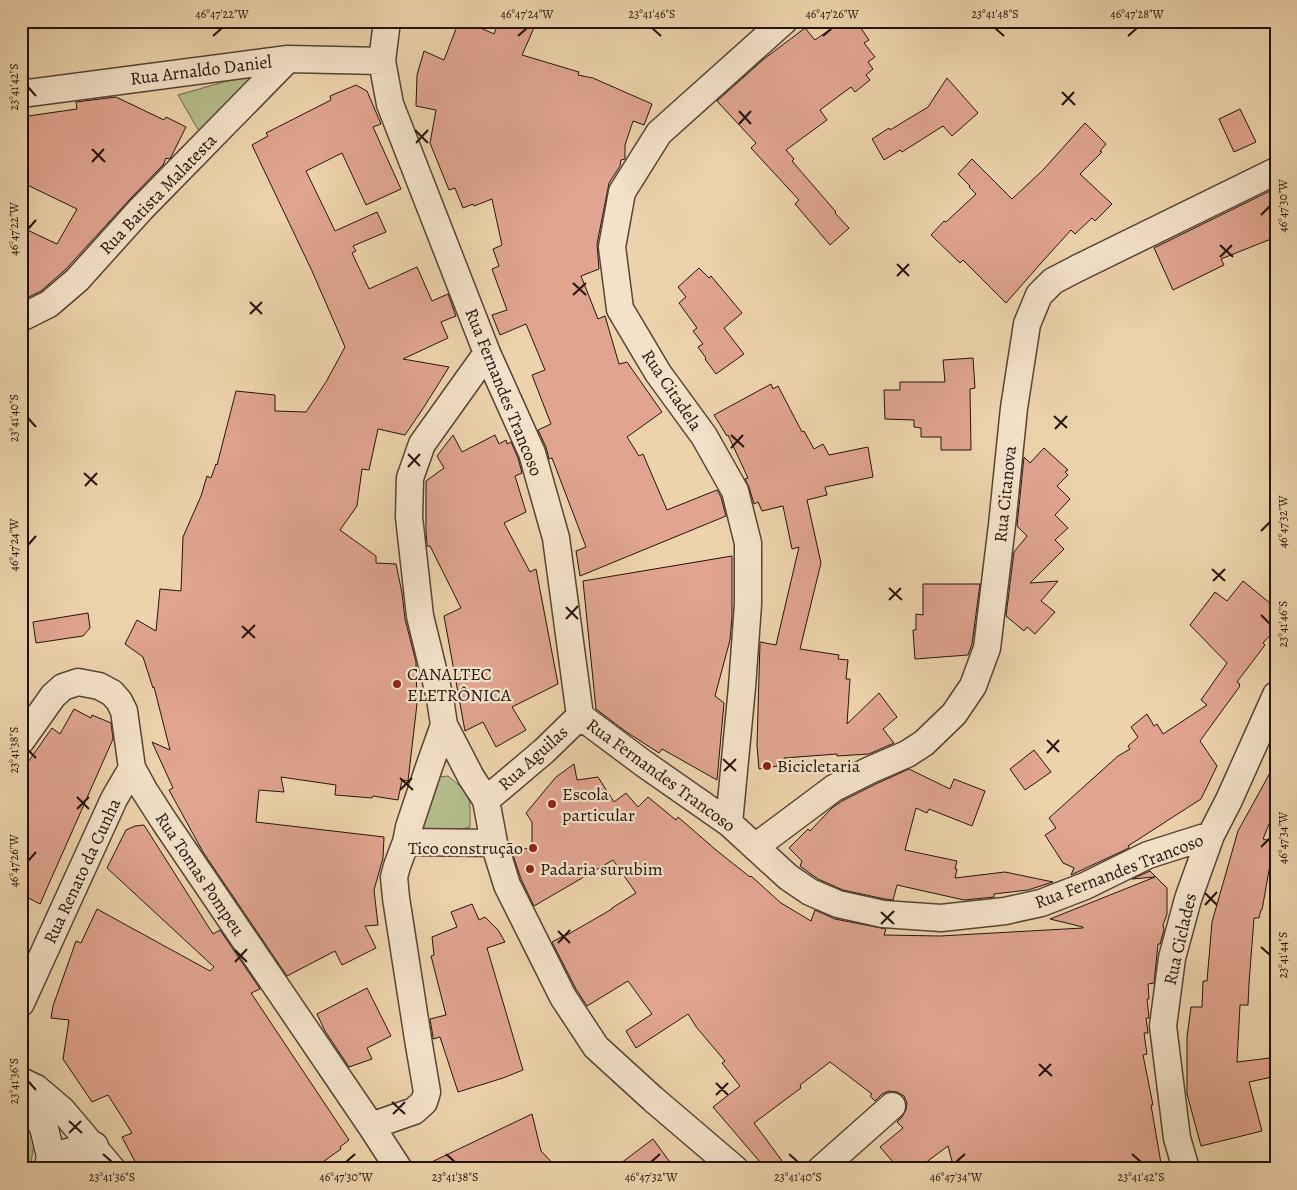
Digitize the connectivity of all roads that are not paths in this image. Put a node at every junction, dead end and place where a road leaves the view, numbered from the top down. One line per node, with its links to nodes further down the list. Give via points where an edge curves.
1 (387, 21): 4 (street, Rua Fernandes Trancoso)
2 (784, 21): 15 (street, Rua Citadela, via 659,133 622,192 612,248 620,309 658,373 704,436 735,491 748,543 748,604)
3 (288, 59): 4 (street, Rua Arnaldo Daniel); 5 (street, Rua Arnaldo Daniel); 7 (street, Rua Batista Malatesta, via 141,209 77,280 49,304)
4 (382, 61): 8 (street, Rua Fernandes Trancoso, via 390,104)
5 (21, 94)
6 (1276, 171): 19 (street, Rua Citanova, via 1053,281 1039,295 1027,324 1014,408 987,648 973,686 954,714 924,743 834,788)
7 (21, 318)
8 (487, 354): 10 (street, Rua Fernandes Trancoso, via 532,453 556,538); 11 (street, via 422,444 410,478 409,517 420,616)
9 (1276, 694): 16 (street, Rua Ciclades)
10 (580, 716): 14 (street, Rua Aguilas); 15 (street, Rua Fernandes Trancoso)
11 (444, 725): 14 (street); 17 (street)
12 (21, 741): 13 (street, Rua Tomas Pompeu, via 63,687 78,682 99,686 112,693 124,711)
13 (132, 768): 20 (street, Rua Renato da Cunha, via 114,799); 24 (street, Rua Tomas Pompeu, via 164,821)
14 (486, 800): 18 (street)
15 (729, 823): 19 (street, Rua Fernandes Trancoso)
16 (1211, 835): 19 (street, Rua Fernandes Trancoso, via 1148,855 1041,903 1005,911 941,918 883,914 838,904 810,892 788,877); 31 (street, Rua Ciclades, via 1188,899 1172,958 1163,1026 1177,1138)
17 (406, 842): 18 (street); 24 (street, via 394,877 427,1092 424,1102 414,1111)
18 (494, 843): 29 (street, via 507,886 563,997 596,1047)
19 (755, 847)
20 (21, 1003)
21 (21, 1082): 25 (street, via 36,1088 62,1110)
22 (21, 1094): 26 (street, via 34,1108 44,1128)
23 (892, 1106): 30 (street)
24 (371, 1126): 28 (street, Rua Tomas Pompeu)
25 (94, 1146): 26 (street); 27 (street)
26 (50, 1163)
27 (112, 1169)
28 (399, 1169)
29 (735, 1169)
30 (821, 1169)
31 (1186, 1169)

